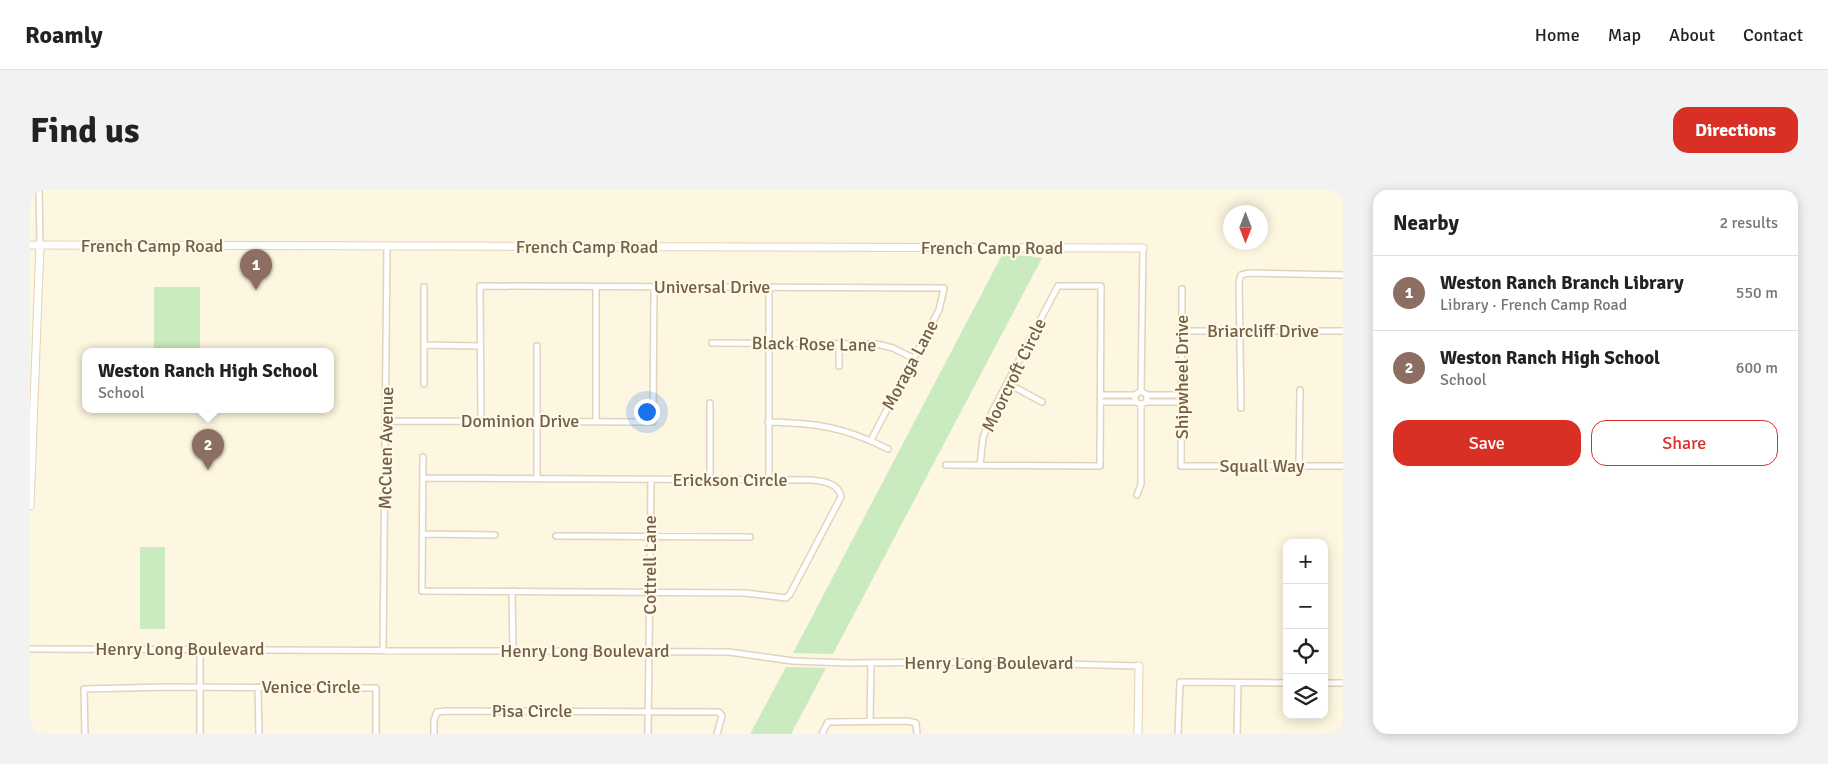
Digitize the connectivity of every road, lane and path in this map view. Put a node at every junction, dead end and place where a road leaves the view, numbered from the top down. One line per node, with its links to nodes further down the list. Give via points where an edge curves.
1 (39, 190): 3 (street)
2 (30, 245): 3 (street, French Camp Road)
3 (40, 245): 4 (street, French Camp Road); 36 (street)
4 (387, 246): 5 (street, French Camp Road); 37 (street, McCuen Avenue)
5 (1143, 248): 27 (street)
6 (1343, 275): 14 (street, via 1241,275)
7 (424, 287): 19 (street)
8 (596, 287): 9 (street, Universal Drive); 20 (street, Universal Drive, via 480,286); 40 (street)
9 (654, 287): 10 (street, Universal Drive); 40 (street, Dominion Drive, via 653,422)
10 (769, 287): 11 (street, Universal Drive); 17 (street)
11 (944, 288): 22 (street, Moraga Lane, via 939,310)
12 (1182, 289): 13 (street, Shipwheel Drive)
13 (1182, 331): 14 (street, Briarcliff Drive); 29 (street, Shipwheel Drive)
14 (1240, 331): 15 (street, Briarcliff Drive); 35 (street)
15 (1343, 331)
16 (712, 343): 17 (street, Black Rose Lane)
17 (769, 344): 18 (street, Black Rose Lane); 41 (street)
18 (839, 344): 22 (street, Black Rose Lane, via 885,345); 23 (street)
19 (424, 345): 20 (street); 25 (street)
20 (480, 346): 38 (street)
21 (537, 346): 39 (street)
22 (914, 358): 42 (street, Moraga Lane)
23 (839, 366)
24 (1007, 383): 28 (street, Moorcroft Circle, via 1058,286 1101,286); 30 (street); 46 (street, Moorcroft Circle, via 987,425)
25 (424, 384)
26 (1300, 390): 48 (street)
27 (1141, 394): 28 (street); 29 (street); 34 (street); 34 (street)
28 (1101, 395): 31 (street, Moorcroft Circle)
29 (1182, 395): 32 (street, Shipwheel Drive)
30 (1042, 402)
31 (1101, 402): 34 (street); 46 (street, Moorcroft Circle, via 1100,466)
32 (1182, 402): 34 (street); 47 (street, Shipwheel Drive)
33 (710, 403): 53 (street)
34 (1141, 403): 55 (street, via 1141,484)
35 (1241, 408)
36 (32, 411): 56 (street)
37 (386, 421): 38 (street, Dominion Drive); 66 (street, McCuen Avenue)
38 (481, 421): 39 (street, Dominion Drive)
39 (538, 421): 40 (street, Dominion Drive); 51 (street)
40 (596, 422)
41 (768, 422): 42 (street, via 823,425); 54 (street)
42 (871, 440): 43 (street)
43 (888, 449)
44 (423, 457): 50 (street)
45 (946, 465): 46 (street)
46 (980, 465)
47 (1181, 466): 48 (street, Squall Way)
48 (1300, 466): 49 (street, Squall Way)
49 (1343, 466)
50 (424, 478): 51 (street, Erickson Circle); 57 (street, Erickson Circle)
51 (537, 479): 52 (street, Erickson Circle)
52 (651, 479): 53 (street, Erickson Circle); 60 (street, Cottrell Lane)
53 (710, 480): 54 (street, Erickson Circle)
54 (769, 480): 63 (street, Erickson Circle, via 820,481 839,489 841,497 786,598 753,594)
55 (1137, 495)
56 (30, 506)
57 (423, 534): 58 (street); 62 (street, Erickson Circle, via 422,591)
58 (495, 535)
59 (556, 536): 60 (street)
60 (650, 537): 61 (street); 63 (street, Cottrell Lane)
61 (750, 537)
62 (512, 591): 63 (street, Erickson Circle); 67 (street)
63 (650, 593): 68 (street, Cottrell Lane)
64 (30, 649): 65 (street, Henry Long Boulevard)
65 (200, 649): 66 (street, Henry Long Boulevard); 75 (street)
66 (383, 650): 67 (street, Henry Long Boulevard)
67 (513, 651): 68 (street, Henry Long Boulevard)
68 (650, 652): 69 (street, Henry Long Boulevard, via 729,652 793,660); 77 (street)
69 (871, 663): 70 (street, Henry Long Boulevard); 78 (street)
70 (1139, 666): 88 (street)
71 (1238, 683): 72 (street); 89 (street, via 1180,682); 90 (street)
72 (1283, 683)
73 (1328, 683): 74 (street)
74 (1343, 684)
75 (200, 687): 76 (street, Venice Circle); 79 (street, Venice Circle, via 84,689); 80 (street)
76 (258, 687): 81 (street); 82 (street, Venice Circle, via 376,688)
77 (649, 712): 83 (street, Pisa Circle, via 446,711 437,712); 84 (street); 85 (street, Pisa Circle, via 719,712 722,716)
78 (870, 722): 86 (street, via 828,722); 87 (street, via 908,721 916,724)
79 (85, 734)
80 (200, 734)
81 (259, 734)
82 (376, 734)
83 (434, 734)
84 (648, 734)
85 (717, 734)
86 (822, 734)
87 (917, 734)
88 (1138, 734)
89 (1178, 734)
90 (1237, 734)

